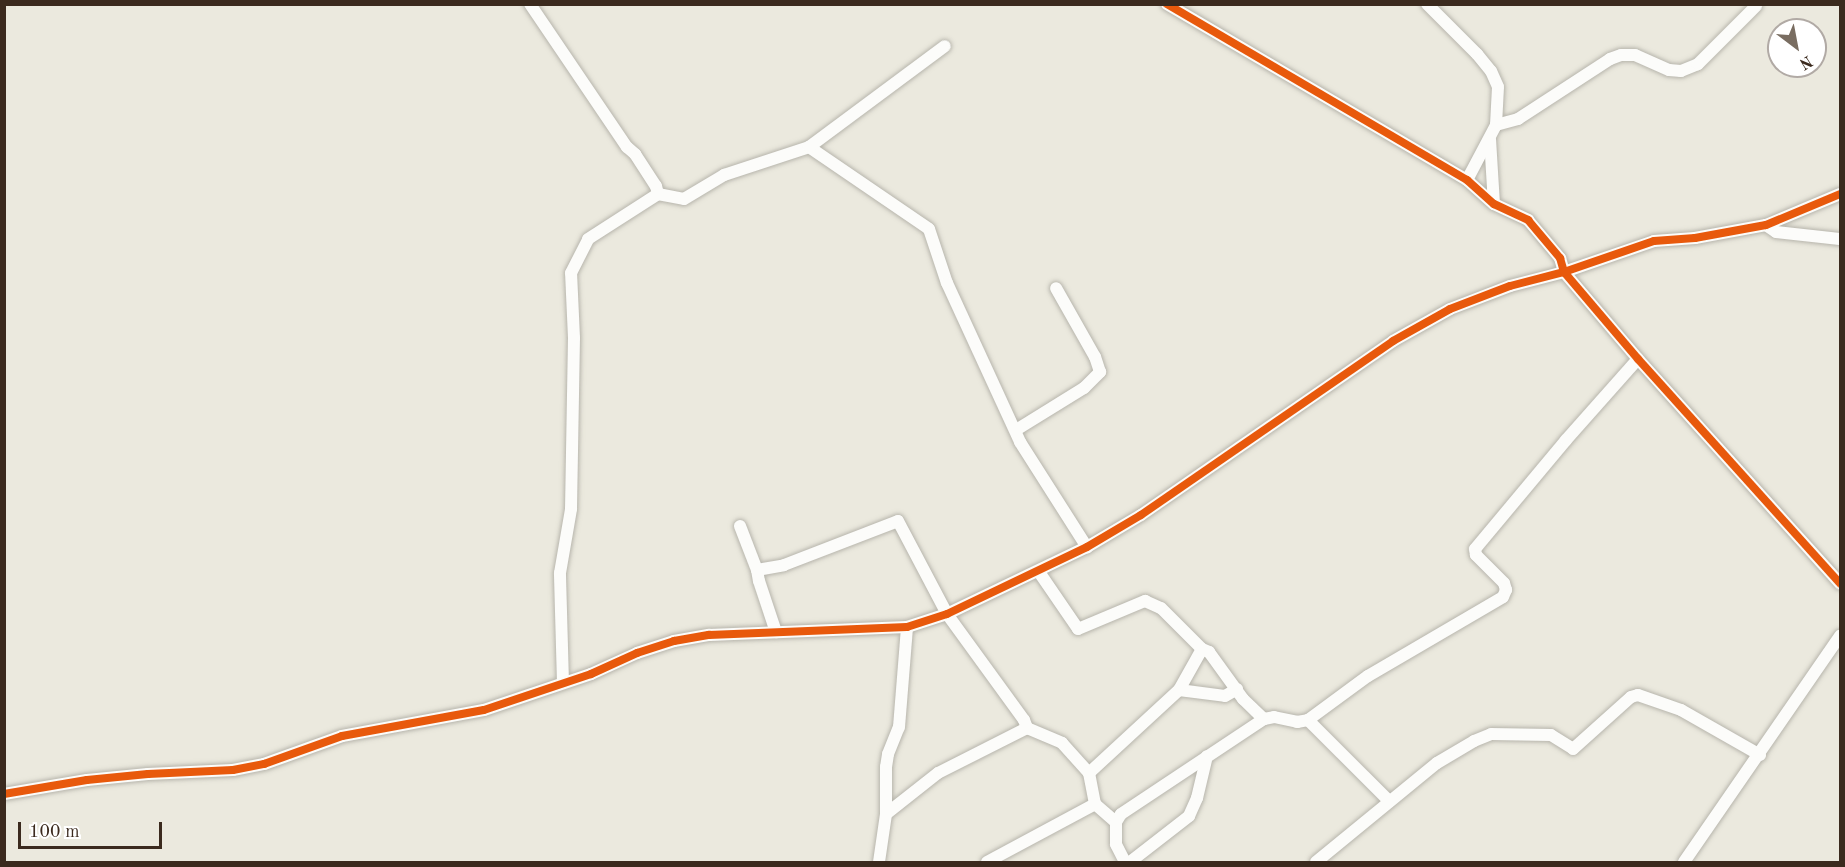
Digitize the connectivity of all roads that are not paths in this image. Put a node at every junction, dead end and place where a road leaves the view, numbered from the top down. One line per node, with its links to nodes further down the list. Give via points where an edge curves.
1 (530, 4): 10 (street, via 635,154)
2 (1167, 4): 9 (street)
3 (1427, 4): 6 (street, via 1491,71 1498,87)
4 (1756, 6): 6 (street, via 1698,64 1682,71 1669,70 1635,55 1621,55 1518,119)
5 (945, 46): 8 (street)
6 (1496, 125): 7 (street)
7 (1490, 138): 9 (street); 12 (street)
8 (809, 147): 10 (street, via 724,175 684,199); 18 (street, via 929,229 947,283)
9 (1467, 180): 12 (street)
10 (658, 194): 29 (street, via 588,239 571,273 571,509 560,573)
11 (1840, 195): 13 (street)
12 (1494, 204): 15 (street, via 1528,220 1560,258)
13 (1766, 225): 14 (street, via 1776,232); 15 (street, via 1654,241)
14 (1840, 239)
15 (1564, 272): 17 (street); 20 (street, via 1510,286 1450,309 1393,341 1150,509)
16 (1056, 288): 18 (street, via 1100,372 1084,388)
17 (1638, 359): 23 (street); 33 (street, via 1475,549 1476,555 1504,583 1503,597 1368,676)
18 (1016, 430): 20 (street)
19 (740, 526): 21 (street)
20 (1087, 547): 22 (street)
21 (758, 570): 24 (street, via 784,565 898,521); 26 (street)
22 (1039, 572): 24 (street); 28 (street, via 1078,629 1144,601 1161,608)
23 (1840, 583)
24 (947, 614): 25 (street); 34 (street)
25 (907, 627): 26 (street); 41 (street, via 899,727 886,766)
26 (777, 632): 29 (street, via 709,634 674,641)
27 (1840, 636): 35 (street)
28 (1202, 649): 30 (street, via 1209,652); 31 (street)
29 (563, 682): 38 (street, via 484,710 342,736 264,764 233,770 87,780)
30 (1237, 689): 31 (street, via 1225,696); 32 (street)
31 (1179, 690): 37 (street)
32 (1264, 719): 33 (street); 36 (street)
33 (1308, 720): 39 (street)
34 (1027, 728): 37 (street, via 1062,743); 41 (street, via 938,773)
35 (1760, 755): 39 (street, via 1681,710 1638,695 1573,749 1551,735 1491,734 1437,763); 48 (street)
36 (1207, 756): 42 (street, via 1121,814); 46 (street, via 1189,816)
37 (1089, 773): 40 (street)
38 (4, 794)
39 (1389, 801): 47 (street)
40 (1095, 804): 42 (street); 44 (street)
41 (886, 814): 43 (street)
42 (1116, 822): 45 (street, via 1116,844)
43 (879, 862)
44 (987, 862)
45 (1125, 862)
46 (1130, 862)
47 (1316, 862)
48 (1684, 862)

